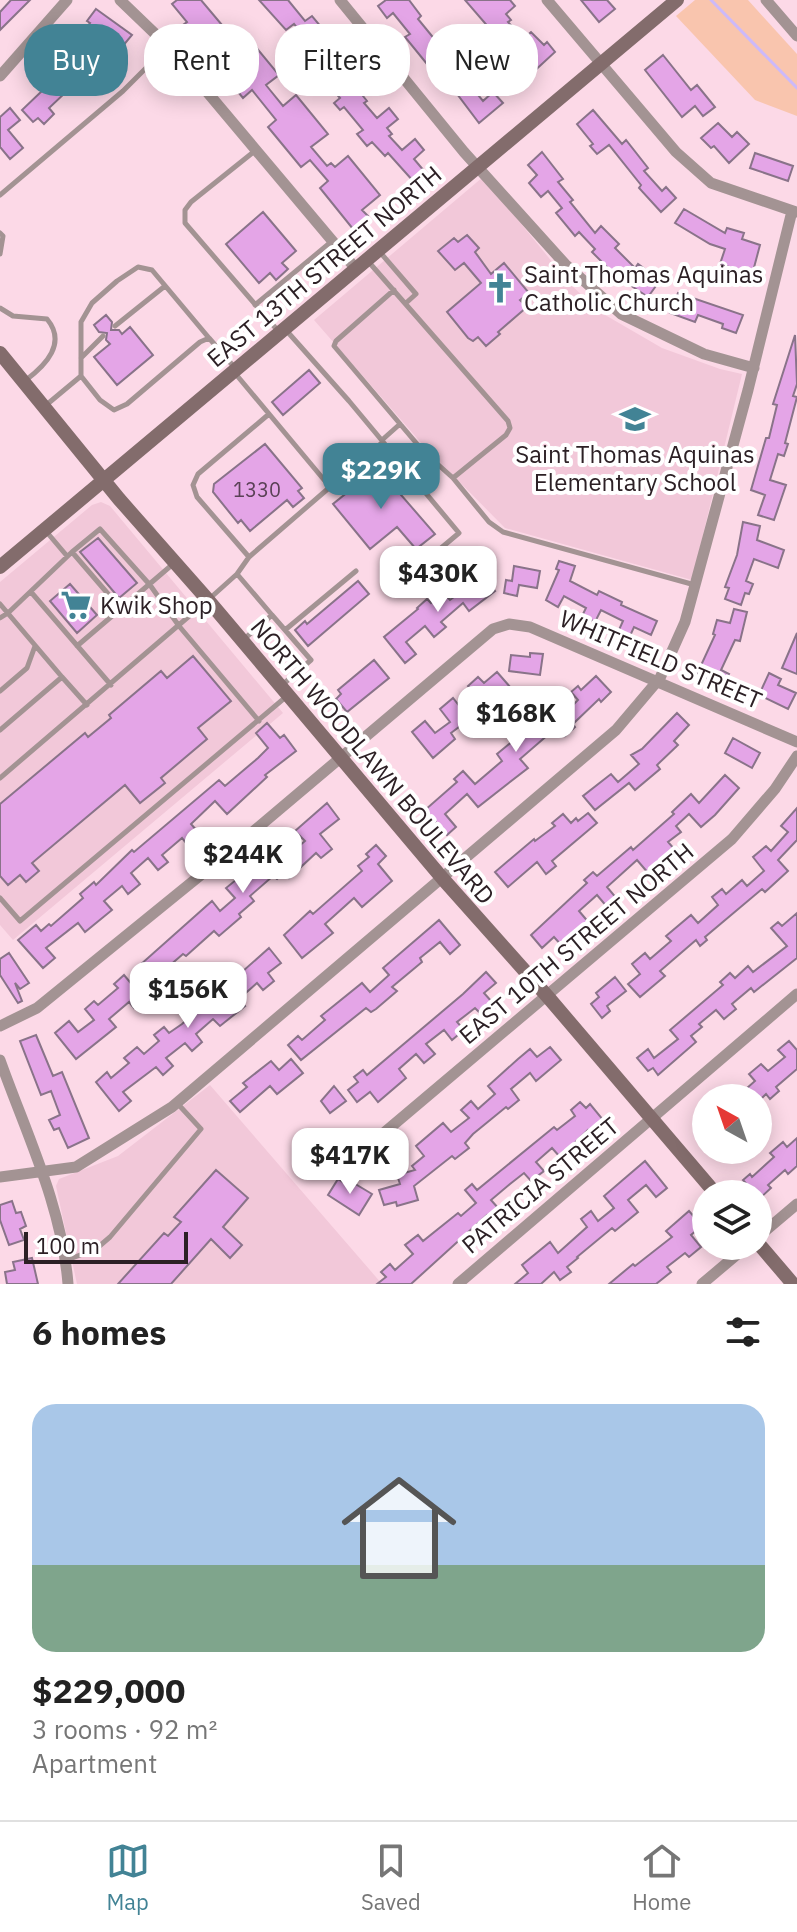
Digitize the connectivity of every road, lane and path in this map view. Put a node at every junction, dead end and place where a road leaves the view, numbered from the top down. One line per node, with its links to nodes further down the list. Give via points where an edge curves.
1 (67, 0): 11 (street)
2 (120, 0): 7 (street)
3 (340, 0): 14 (street)
4 (547, 0): 9 (street)
5 (677, 0): 9 (main road, EAST 13TH STREET NORTH)
6 (766, 0): 8 (street)
7 (145, 24)
8 (797, 36)
9 (601, 64): 14 (main road, EAST 13TH STREET NORTH); 16 (street, via 676,152 711,183)
10 (144, 70): 15 (lane)
11 (0, 76)
12 (210, 96): 13 (street)
13 (257, 150): 18 (street); 24 (lane, via 185,210 185,223)
14 (479, 166): 20 (main road, EAST 13TH STREET NORTH); 32 (street, via 565,264 621,314 704,354)
15 (0, 195)
16 (794, 212): 32 (street)
17 (0, 233): 19 (lane)
18 (332, 241): 20 (street); 24 (lane)
19 (0, 254)
20 (367, 259): 22 (lane); 23 (lane, via 416,294); 27 (main road, EAST 13TH STREET NORTH)
21 (165, 286): 26 (lane); 29 (lane); 31 (lane, via 152,270 138,267 117,281 92,303 81,322)
22 (394, 290): 23 (lane); 38 (lane, via 334,346)
23 (406, 303): 40 (lane, via 510,428)
24 (255, 305): 27 (lane)
25 (0, 308): 35 (lane, via 13,316 47,319 51,325 55,338 49,360)
26 (115, 326)
27 (282, 331): 33 (main road, EAST 13TH STREET NORTH); 39 (lane)
28 (103, 336): 31 (lane)
29 (209, 338): 33 (lane); 34 (lane, via 114,410)
30 (0, 353): 35 (main road, NORTH WOODLAWN BOULEVARD)
31 (81, 358): 34 (lane)
32 (754, 368): 58 (street)
33 (234, 370): 37 (lane); 41 (main road, EAST 13TH STREET NORTH)
34 (81, 376): 36 (lane)
35 (24, 381): 36 (main road, NORTH WOODLAWN BOULEVARD)
36 (45, 406): 41 (main road, NORTH WOODLAWN BOULEVARD)
37 (269, 414): 42 (lane); 48 (lane, via 198,474 193,485 197,497)
38 (400, 424): 39 (lane); 40 (lane)
39 (382, 441): 42 (lane); 50 (lane, via 459,533 403,580)
40 (453, 478): 58 (lane, via 503,532)
41 (103, 479): 43 (main road, EAST 13TH STREET NORTH); 51 (main road, NORTH WOODLAWN BOULEVARD)
42 (330, 487): 48 (lane)
43 (44, 529): 46 (lane); 52 (main road, EAST 13TH STREET NORTH)
44 (112, 541): 45 (lane); 46 (lane, via 100,529); 47 (lane)
45 (106, 546)
46 (69, 554): 59 (lane); 62 (lane, via 86,564)
47 (123, 555): 49 (lane); 53 (lane)
48 (249, 557): 56 (lane)
49 (117, 560)
50 (387, 560)
51 (174, 564): 57 (lane); 60 (main road, NORTH WOODLAWN BOULEVARD)
52 (0, 567)
53 (135, 567): 55 (lane); 57 (lane)
54 (356, 571): 67 (lane)
55 (128, 573)
56 (237, 574): 60 (lane); 64 (lane)
57 (150, 585): 62 (lane); 66 (lane)
58 (695, 585): 72 (street)
59 (31, 592): 63 (lane); 70 (lane)
60 (208, 600): 66 (lane); 68 (main road, NORTH WOODLAWN BOULEVARD)
61 (0, 604): 63 (lane)
62 (121, 609): 70 (lane)
63 (8, 613): 65 (lane); 69 (lane)
64 (272, 615): 67 (lane); 68 (lane)
65 (0, 618)
66 (179, 626): 73 (lane); 77 (lane)
67 (285, 630): 75 (lane, via 311,660)
68 (242, 641): 75 (main road, NORTH WOODLAWN BOULEVARD)
69 (35, 645): 71 (lane); 74 (lane, via 27,668)
70 (77, 646): 73 (lane)
71 (62, 677): 76 (lane); 78 (lane)
72 (658, 681): 79 (street, WHITFIELD STREET); 81 (street, WHITFIELD STREET, via 530,627 506,625 493,629); 83 (street, via 616,730)
73 (111, 685): 76 (lane)
74 (0, 691)
75 (284, 691): 77 (lane); 81 (main road, NORTH WOODLAWN BOULEVARD)
76 (87, 705): 82 (lane)
77 (259, 721): 84 (lane, via 20,921)
78 (0, 730)
79 (797, 742)
80 (797, 756): 86 (street, EAST 10TH STREET NORTH, via 732,839)
81 (340, 758): 83 (main road, NORTH WOODLAWN BOULEVARD); 87 (street, via 37,1008)
82 (0, 778)
83 (443, 879): 86 (main road, NORTH WOODLAWN BOULEVARD); 89 (street)
84 (0, 898)
85 (797, 994): 90 (street, PATRICIA STREET)
86 (548, 997): 90 (main road, NORTH WOODLAWN BOULEVARD); 91 (street, EAST 10TH STREET NORTH)
87 (0, 1026)
88 (0, 1060): 92 (street)
89 (177, 1103): 92 (street, via 76,1167); 98 (lane, via 201,1129 110,1237 96,1249)
90 (652, 1119): 94 (main road, NORTH WOODLAWN BOULEVARD); 101 (street, PATRICIA STREET)
91 (366, 1148)
92 (42, 1173): 93 (street); 98 (street)
93 (0, 1177)
94 (704, 1180)
95 (797, 1204): 96 (street)
96 (772, 1225)
97 (772, 1259): 103 (main road)
98 (66, 1260): 100 (street)
99 (730, 1260): 102 (street)
100 (68, 1284)
101 (458, 1284)
102 (702, 1284)
103 (793, 1284)

